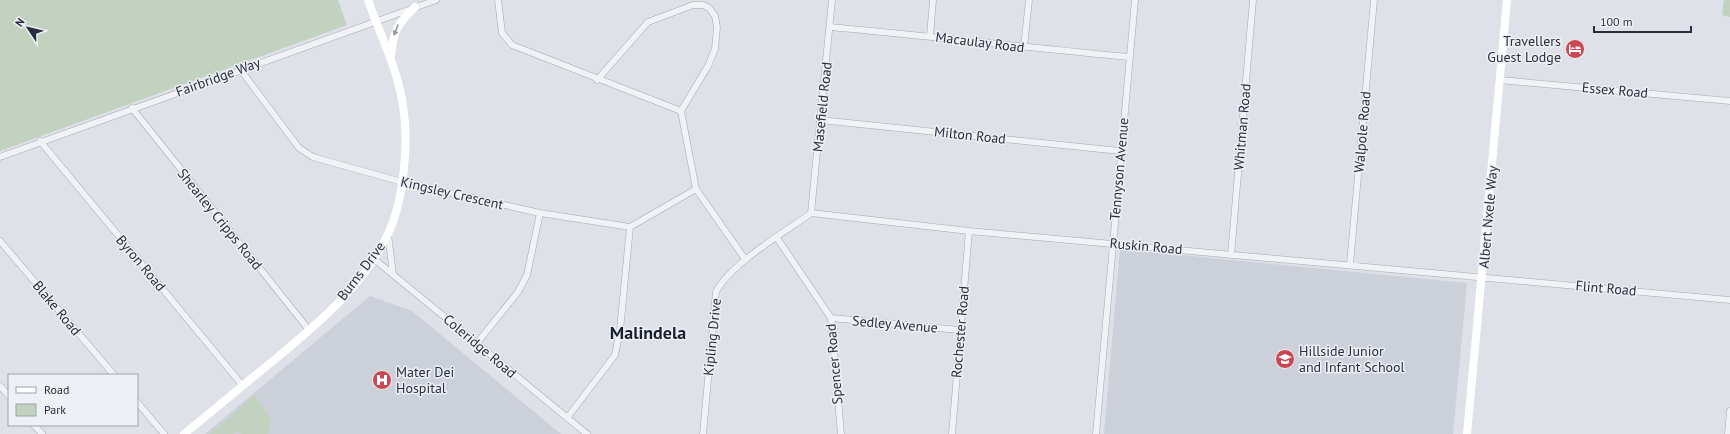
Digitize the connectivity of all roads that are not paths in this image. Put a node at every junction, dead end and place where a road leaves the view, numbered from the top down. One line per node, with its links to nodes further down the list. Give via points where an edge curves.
1 (368, 0): 12 (main road, Burns Drive)
2 (436, 0): 11 (street, Fairbridge Way)
3 (498, 0): 19 (street, via 502,33 512,45)
4 (832, 0): 13 (street, Masefield Road)
5 (933, 0): 14 (street)
6 (1028, 0): 15 (street)
7 (1135, 0): 16 (street, Tennyson Avenue)
8 (1253, 0): 38 (street, Whitman Road)
9 (1374, 0): 41 (street, Walpole Road)
10 (1507, 0): 20 (main road, Albert Nxele Way)
11 (415, 7): 12 (street, Fairbridge Way); 17 (main road, one-way to 17, via 395,30)
12 (375, 22): 17 (main road, Burns Drive); 18 (street, Fairbridge Way)
13 (830, 27): 14 (street, Macaulay Road); 24 (street, Masefield Road)
14 (930, 36): 15 (street, Macaulay Road)
15 (1024, 47): 16 (street, Macaulay Road)
16 (1129, 57): 26 (street, Tennyson Avenue)
17 (391, 59): 28 (main road, Burns Drive, via 404,106 405,162)
18 (240, 69): 22 (street, Fairbridge Way); 28 (street, Kingsley Crescent, via 305,153)
19 (597, 80): 23 (street); 23 (street, via 648,22 693,5 703,5 715,16 715,49 708,66)
20 (1500, 80): 21 (street, Essex Road); 43 (main road, Albert Nxele Way)
21 (1730, 101)
22 (132, 108): 25 (street, Fairbridge Way); 46 (street, Shearley Cripps Road)
23 (681, 111): 29 (street)
24 (820, 120): 26 (street, Milton Road); 31 (street, Masefield Road)
25 (40, 141): 27 (street, Fairbridge Way); 51 (street, Byron Road)
26 (1120, 151): 37 (street, Tennyson Avenue)
27 (0, 157)
28 (402, 182): 30 (street, Kingsley Crescent); 34 (main road, Burns Drive)
29 (696, 189): 32 (street); 40 (street)
30 (540, 213): 32 (street, Kingsley Crescent); 48 (street, via 526,275 518,292)
31 (810, 213): 33 (street, Ruskin Road); 35 (street, Kipling Drive)
32 (630, 228): 55 (street, via 620,330 615,355)
33 (970, 231): 37 (street, Ruskin Road); 47 (street, Rochester Road)
34 (388, 234): 39 (main road, Burns Drive); 42 (street)
35 (777, 238): 40 (street, Kipling Drive); 45 (street, Spencer Road)
36 (0, 241): 49 (street, Blake Road)
37 (1112, 243): 38 (street, Ruskin Road); 64 (street, Tennyson Avenue)
38 (1231, 254): 41 (street, Ruskin Road)
39 (374, 259): 42 (street, Coleridge Road); 46 (main road, Burns Drive, via 341,300)
40 (745, 259): 61 (street, Kipling Drive, via 720,284 716,292)
41 (1350, 264): 43 (street, Ruskin Road)
42 (393, 274): 48 (street, Coleridge Road)
43 (1482, 277): 44 (street, Flint Road); 65 (main road, Albert Nxele Way)
44 (1730, 300)
45 (830, 318): 47 (street, Sedley Avenue); 62 (street, Spencer Road)
46 (309, 330): 51 (main road, Burns Drive)
47 (960, 330): 63 (street, Rochester Road)
48 (477, 343): 55 (street, Coleridge Road)
49 (113, 374)
50 (0, 386): 52 (street)
51 (243, 386): 59 (main road, Burns Drive)
52 (8, 395)
53 (138, 403): 58 (street)
54 (1730, 411): 66 (street)
55 (567, 418): 60 (street, Coleridge Road)
56 (35, 426): 57 (street)
57 (42, 434)
58 (164, 434)
59 (184, 434)
60 (587, 434)
61 (703, 434)
62 (841, 434)
63 (952, 434)
64 (1096, 434)
65 (1467, 434)
66 (1728, 434)

